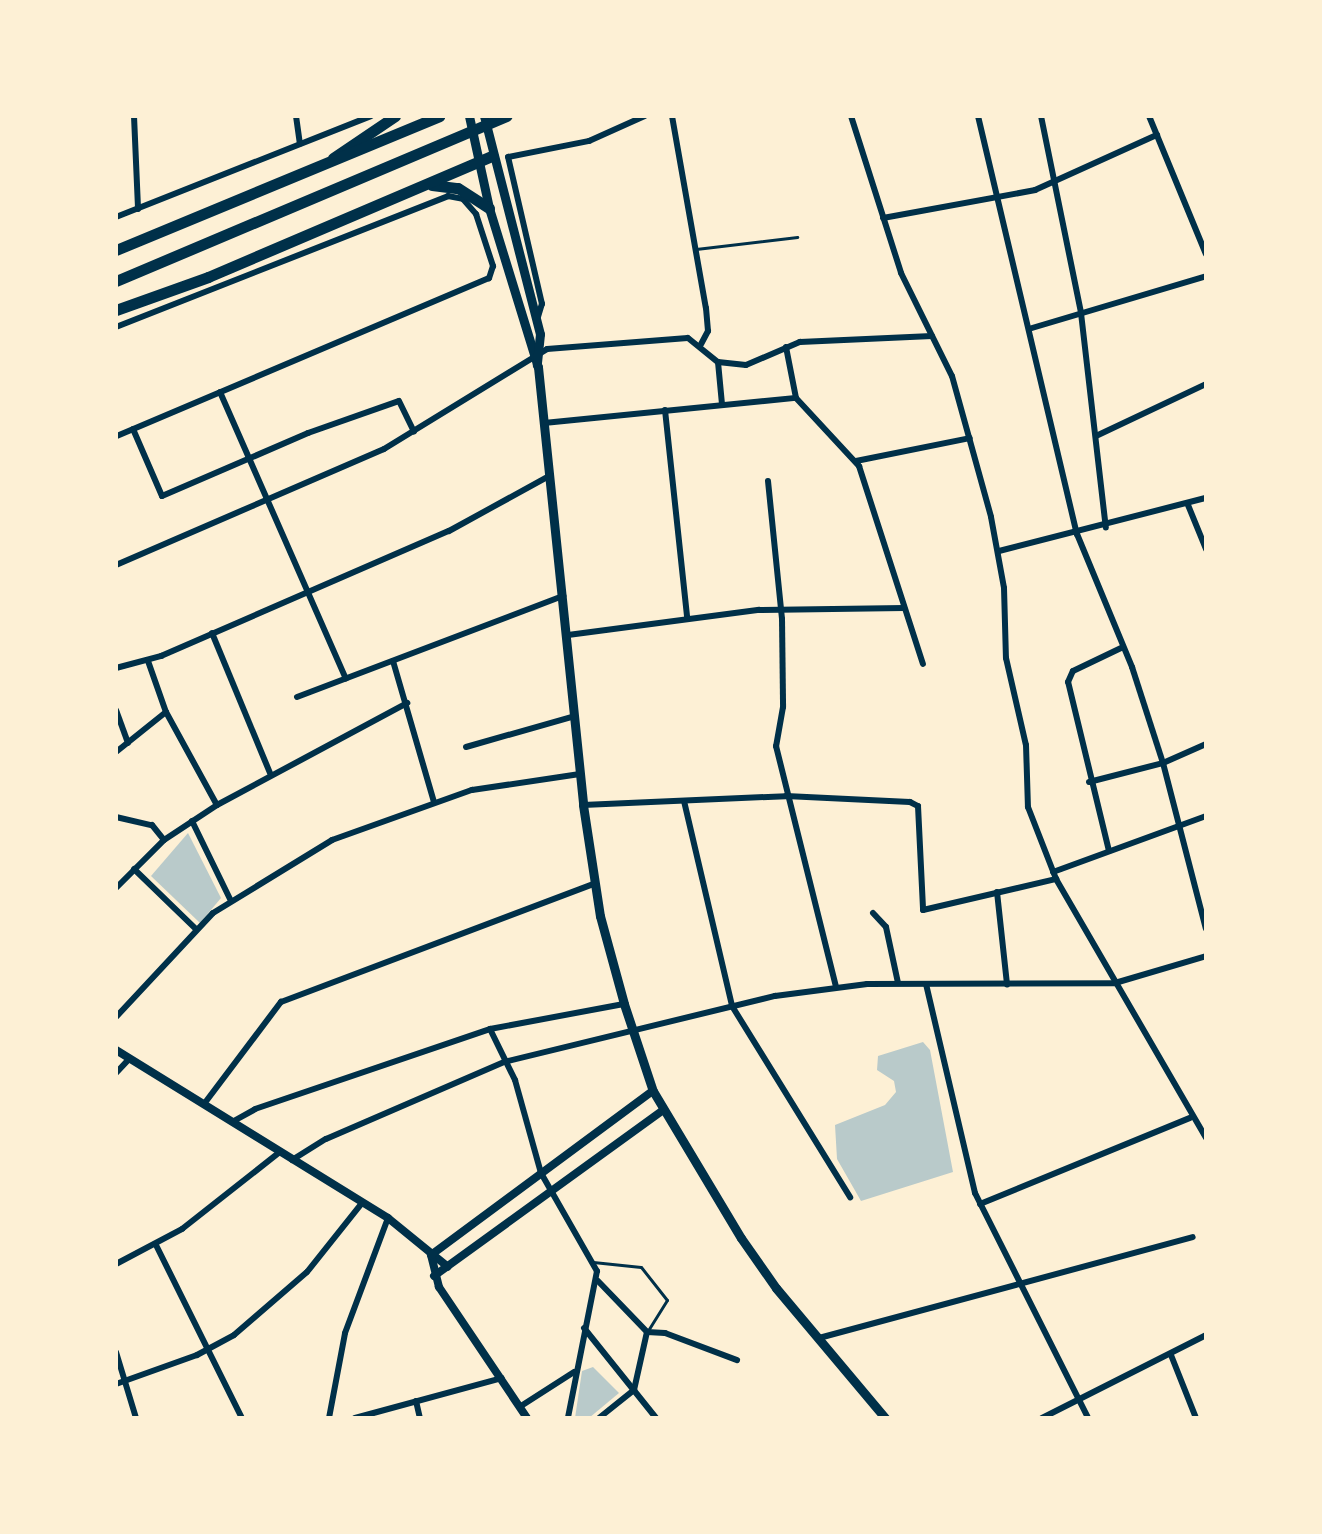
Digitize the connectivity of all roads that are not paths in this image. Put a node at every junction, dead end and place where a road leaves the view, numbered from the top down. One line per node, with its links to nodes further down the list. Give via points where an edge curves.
1 (134, 116): 24 (street)
2 (296, 116): 16 (street)
3 (371, 116): 16 (street)
4 (395, 116): 18 (highway, via 348,143)
5 (439, 116): 18 (highway)
6 (469, 116): 19 (main road)
7 (484, 116): 17 (main road)
8 (507, 116): 32 (highway)
9 (645, 116): 35 (street, via 589,141 508,157 542,304)
10 (672, 116): 28 (street)
11 (851, 116): 26 (street)
12 (978, 116): 22 (street)
13 (1041, 116): 20 (street)
14 (1149, 116): 15 (street)
15 (1157, 135): 20 (street); 30 (street)
16 (300, 144): 24 (street)
17 (491, 156): 19 (highway); 35 (main road)
18 (329, 162): 29 (highway)
19 (478, 165): 21 (highway); 23 (main road)
20 (1055, 182): 22 (street); 34 (street)
21 (428, 184): 23 (highway, via 458,188); 33 (highway)
22 (1001, 198): 26 (street); 37 (street)
23 (489, 208): 41 (main road)
24 (138, 209): 25 (street)
25 (116, 217)
26 (883, 218): 38 (street, via 901,273)
27 (797, 237): 28 (lane)
28 (696, 249): 39 (street, via 708,328)
29 (116, 250)
30 (1206, 254)
31 (1206, 276): 34 (street)
32 (116, 281)
33 (116, 310)
34 (1081, 313): 37 (street); 52 (street)
35 (536, 321): 41 (main road)
36 (116, 327): 44 (street, via 448,196 463,199 476,214 493,266 489,278)
37 (1032, 328): 62 (street)
38 (932, 336): 40 (street, via 823,340); 53 (street, via 952,376)
39 (701, 344): 41 (street, via 670,339); 42 (street)
40 (786, 347): 42 (street, via 755,363); 45 (street)
41 (537, 357): 48 (main road); 50 (street)
42 (718, 362): 46 (street)
43 (1206, 384): 52 (street)
44 (220, 392): 49 (street); 54 (street)
45 (796, 398): 46 (street); 55 (street)
46 (722, 404): 47 (street)
47 (665, 410): 48 (street); 70 (street)
48 (544, 423): 56 (main road)
49 (133, 429): 51 (street); 54 (street, via 162,496)
50 (414, 432): 54 (street, via 399,401); 59 (street)
51 (116, 436)
52 (1096, 436): 61 (street)
53 (970, 438): 55 (street); 64 (street)
54 (249, 459): 59 (street)
55 (856, 461): 68 (street)
56 (549, 476): 66 (street, via 460,525); 67 (main road)
57 (768, 481): 69 (street)
58 (1206, 498): 60 (street)
59 (268, 500): 65 (street); 66 (street)
60 (1188, 505): 61 (street); 63 (street)
61 (1106, 528): 62 (street)
62 (1077, 534): 64 (street); 73 (street)
63 (1206, 549)
64 (999, 551): 104 (street, via 1006,658 1026,745 1028,807)
65 (116, 565)
66 (307, 590): 71 (street); 78 (street)
67 (563, 595): 72 (main road); 75 (street)
68 (904, 608): 69 (street); 76 (street)
69 (782, 609): 70 (street); 92 (street, via 783,707 776,746)
70 (687, 617): 72 (street)
71 (212, 633): 74 (street); 89 (street)
72 (568, 635): 83 (main road)
73 (1123, 647): 88 (street); 91 (street, via 1069,677)
74 (148, 661): 77 (street); 82 (street)
75 (393, 661): 78 (street); 80 (street)
76 (923, 664)
77 (116, 668)
78 (346, 679): 79 (street)
79 (297, 697)
80 (407, 703): 89 (street); 94 (street)
81 (116, 710): 84 (street)
82 (166, 712): 84 (street); 95 (street)
83 (575, 716): 86 (street); 90 (main road)
84 (128, 743): 87 (street)
85 (1206, 744): 88 (street)
86 (466, 747)
87 (116, 752)
88 (1163, 763): 91 (street); 100 (street)
89 (270, 773): 95 (street)
90 (580, 774): 94 (street, via 472,790); 96 (main road)
91 (1089, 782): 102 (street)
92 (786, 796): 93 (street); 107 (street, via 918,806 923,910); 117 (street)
93 (684, 801): 96 (street); 119 (street)
94 (434, 802): 108 (street, via 332,840)
95 (217, 805): 99 (street)
96 (583, 805): 105 (main road)
97 (1206, 816): 100 (street)
98 (116, 817): 101 (street, via 152,825)
99 (192, 821): 101 (street); 108 (street)
100 (1178, 829): 102 (street); 111 (street)
101 (164, 840): 103 (street)
102 (1109, 851): 104 (street)
103 (134, 869): 106 (street); 110 (street)
104 (1054, 876): 107 (street); 114 (street)
105 (594, 884): 118 (main road); 128 (street, via 281,1002)
106 (116, 888)
107 (997, 892): 116 (street)
108 (230, 899): 110 (street)
109 (873, 913): 113 (street, via 886,927)
110 (196, 929): 120 (street)
111 (1206, 929)
112 (1206, 956): 114 (street)
113 (898, 983): 115 (street); 117 (street)
114 (1115, 983): 116 (street); 130 (street)
115 (926, 984): 116 (street); 139 (street)
116 (1007, 984)
117 (836, 986): 119 (street)
118 (624, 1004): 121 (street); 122 (main road)
119 (732, 1006): 122 (street); 137 (street)
120 (116, 1017)
121 (490, 1029): 125 (street); 131 (street, via 255,1109)
122 (632, 1030): 125 (street); 127 (main road)
123 (116, 1050): 124 (street)
124 (129, 1059): 126 (street); 128 (street)
125 (504, 1062): 134 (street, via 326,1139); 135 (street, via 518,1089)
126 (116, 1073)
127 (653, 1091): 129 (main road); 135 (street)
128 (204, 1104): 131 (street)
129 (663, 1110): 136 (street); 153 (main road, via 755,1258)
130 (1190, 1118): 132 (street); 139 (street)
131 (232, 1122): 133 (street)
132 (1206, 1138)
133 (280, 1152): 134 (street); 142 (street)
134 (292, 1160): 138 (street)
135 (541, 1173): 136 (street); 143 (street)
136 (550, 1190): 144 (street); 146 (street)
137 (850, 1197)
138 (362, 1203): 140 (street); 154 (street, via 293,1287)
139 (980, 1204): 149 (street)
140 (388, 1218): 143 (street); 168 (street, via 345,1333)
141 (1193, 1237): 149 (street)
142 (156, 1245): 145 (street); 154 (street)
143 (433, 1254): 146 (street); 147 (street)
144 (592, 1262): 148 (street); 151 (lane, via 641,1267 667,1300)
145 (116, 1264)
146 (448, 1267): 147 (street)
147 (434, 1276): 159 (street)
148 (598, 1281): 150 (street); 151 (street)
149 (1018, 1283): 153 (street); 164 (street)
150 (584, 1328): 158 (street); 162 (street)
151 (647, 1332): 157 (street, via 665,1333); 162 (street)
152 (1206, 1335): 156 (street)
153 (819, 1338): 175 (main road)
154 (208, 1351): 160 (street); 167 (street)
155 (116, 1352): 160 (street)
156 (1171, 1355): 164 (street); 178 (street)
157 (737, 1360)
158 (574, 1372): 165 (street); 172 (street)
159 (502, 1378): 163 (street); 165 (street)
160 (124, 1379): 161 (street); 166 (street)
161 (116, 1384)
162 (634, 1390): 173 (street); 174 (street)
163 (416, 1401): 169 (street); 170 (street)
164 (1079, 1402): 176 (street); 177 (street)
165 (521, 1406): 171 (street)
166 (136, 1418)
167 (242, 1418)
168 (329, 1418)
169 (355, 1418)
170 (420, 1418)
171 (527, 1418)
172 (568, 1418)
173 (599, 1418)
174 (656, 1418)
175 (885, 1418)
176 (1042, 1418)
177 (1088, 1418)
178 (1196, 1418)

